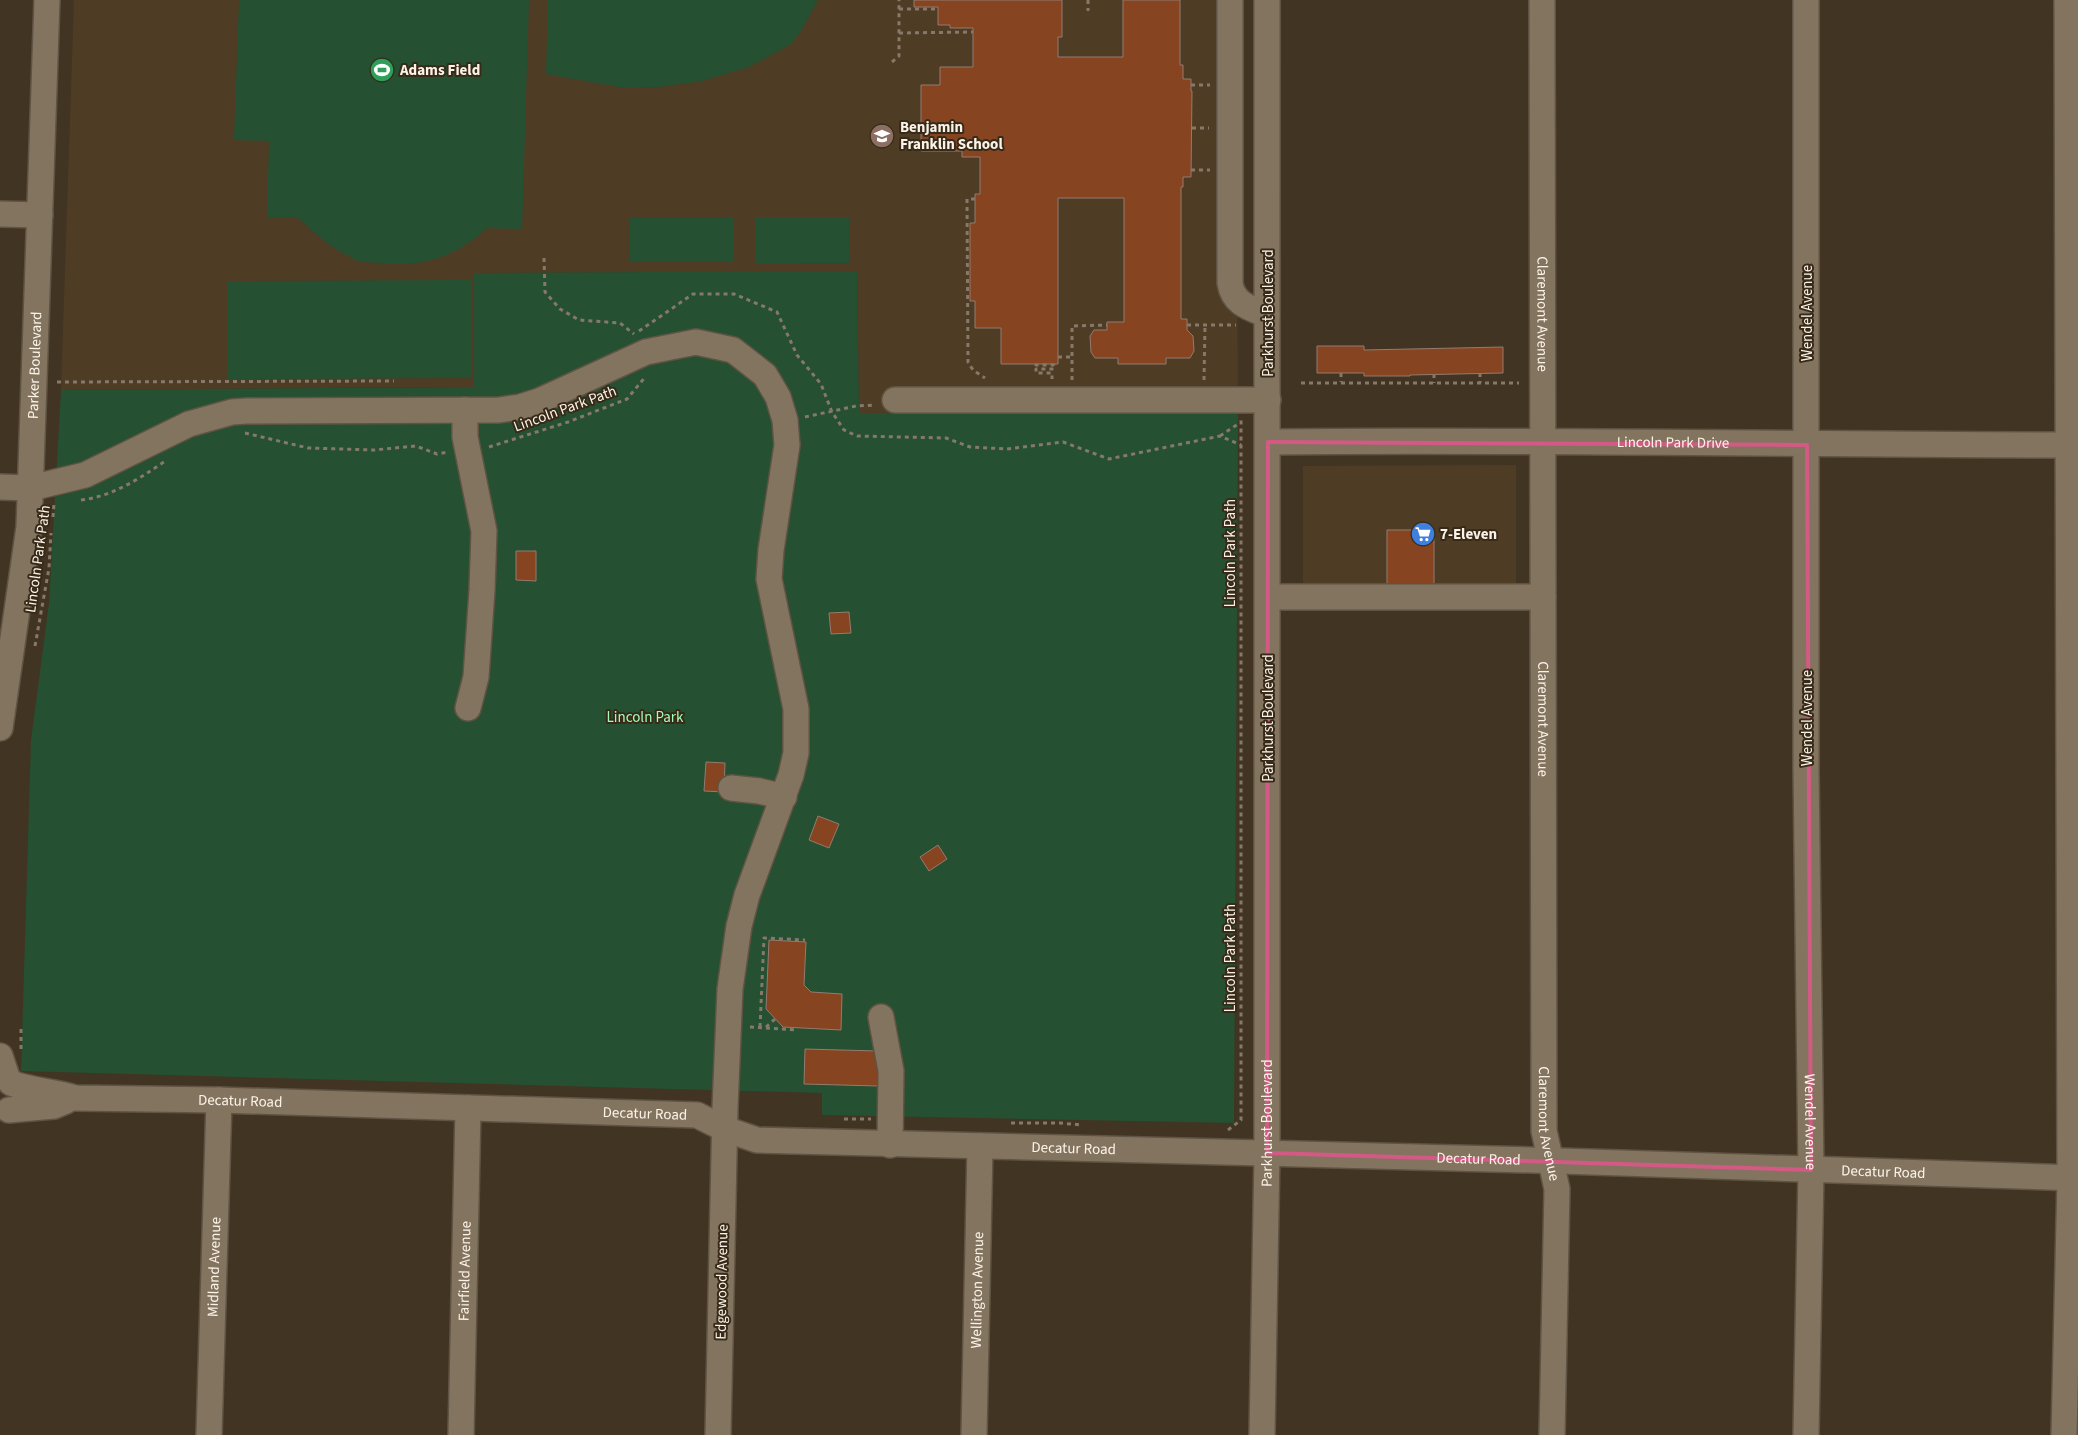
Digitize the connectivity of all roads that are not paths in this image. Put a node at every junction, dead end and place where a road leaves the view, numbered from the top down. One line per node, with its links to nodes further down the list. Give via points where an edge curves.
1 (47, 0): 8 (street, Parker Boulevard)
2 (1230, 0): 9 (street, via 1230,283 1234,298 1240,304)
3 (1267, 0): 9 (street, Parkhurst Boulevard)
4 (1542, 0): 13 (street, Claremont Avenue)
5 (1806, 0): 15 (street, Wendel Avenue)
6 (2067, 0): 16 (street)
7 (0, 214): 8 (street)
8 (40, 215): 18 (street, Parker Boulevard)
9 (1268, 316): 11 (street, Parkhurst Boulevard)
10 (895, 400): 11 (street)
11 (1268, 400): 14 (street, Parkhurst Boulevard)
12 (465, 410): 18 (street, Edgewood Avenue, via 232,412 189,424 85,475); 21 (street, via 465,437 484,531 476,677); 24 (street, Edgewood Avenue, via 499,410 539,401 640,343 696,342 733,350 765,375 778,396 785,420 786,445 769,579 796,709 793,767)
13 (1543, 441): 14 (street, Lincoln Park Drive); 15 (street, Lincoln Park Drive); 20 (street, Claremont Avenue)
14 (1268, 442): 19 (street, Parkhurst Boulevard)
15 (1807, 445): 16 (street, Lincoln Park Drive); 36 (street, Wendel Avenue, via 1806,768)
16 (2074, 445): 37 (street)
17 (0, 487): 18 (street, Edgewood Avenue)
18 (31, 488): 22 (street, Parker Boulevard, via 24,568)
19 (1268, 596): 20 (street); 34 (street, Parkhurst Boulevard)
20 (1543, 597): 35 (street, Claremont Avenue, via 1544,1131)
21 (468, 708)
22 (0, 728)
23 (731, 788): 24 (street, via 759,790)
24 (784, 797): 31 (street, Edgewood Avenue, via 747,895 733,955)
25 (881, 1017): 32 (street, via 891,1071)
26 (4, 1072): 27 (street, Decatur Road, via 24,1088 54,1091); 30 (street, via 14,1096)
27 (75, 1098): 28 (street, Decatur Road); 30 (street, Decatur Road, via 54,1106)
28 (219, 1100): 29 (street, Decatur Road); 38 (street, Midland Avenue)
29 (468, 1108): 31 (street, Decatur Road, via 697,1114); 39 (street, Fairfield Avenue)
30 (3, 1116)
31 (725, 1129): 32 (street, Decatur Road, via 756,1140); 40 (street, Edgewood Avenue)
32 (890, 1145): 33 (street, Decatur Road)
33 (980, 1146): 34 (street, Decatur Road); 41 (street, Wellington Avenue)
34 (1268, 1153): 35 (street, Decatur Road); 42 (street, Parkhurst Boulevard)
35 (1550, 1161): 36 (street, Decatur Road); 43 (street, Claremont Avenue, via 1557,1189)
36 (1811, 1170): 37 (street, Decatur Road); 44 (street, Wendel Avenue)
37 (2074, 1178): 45 (street)
38 (209, 1435)
39 (461, 1435)
40 (718, 1435)
41 (974, 1435)
42 (1262, 1435)
43 (1552, 1435)
44 (1806, 1435)
45 (2064, 1435)

